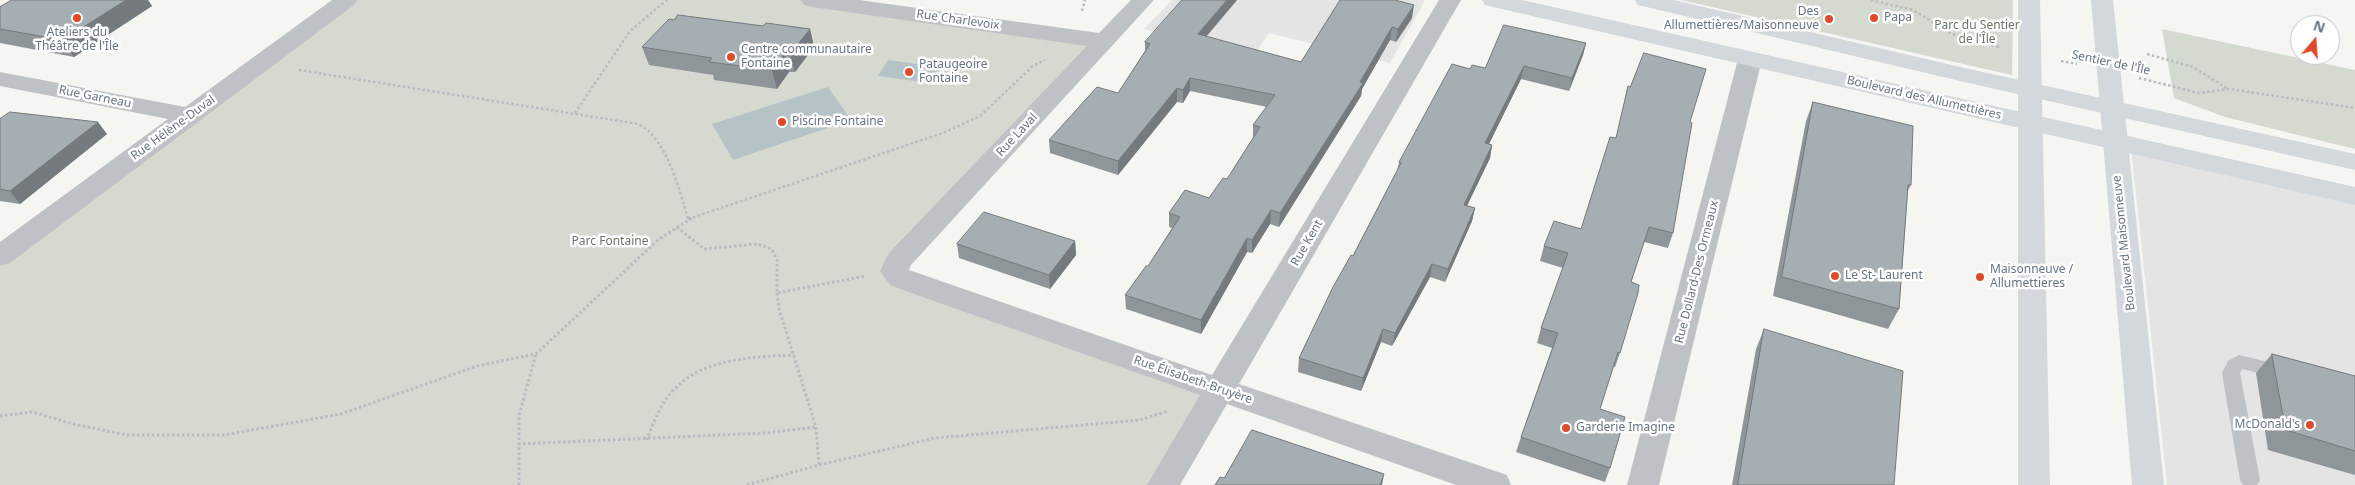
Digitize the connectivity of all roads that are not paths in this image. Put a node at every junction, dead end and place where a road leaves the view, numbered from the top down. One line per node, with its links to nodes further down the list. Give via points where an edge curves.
1 (346, 0): 14 (street, Rue Hélène-Duval)
2 (812, 0): 9 (street, Rue Charlevoix)
3 (1143, 0): 9 (street, Rue Laval)
4 (1450, 0): 22 (street, Rue Kent)
5 (1492, 0): 10 (main road, Boulevard des Allumettières)
6 (1646, 0): 12 (main road)
7 (2029, 0): 12 (main road)
8 (2102, 0): 13 (main road, Boulevard Maisonneuve)
9 (1104, 41): 20 (street, Rue Laval, via 899,260)
10 (1750, 59): 15 (main road, Boulevard des Allumettières); 26 (street, Rue Dollard-Des Ormeaux)
11 (0, 79): 14 (street, Rue Garneau)
12 (2031, 89): 13 (main road); 15 (main road)
13 (2111, 107): 16 (main road, Boulevard Maisonneuve); 17 (main road)
14 (191, 116): 19 (street, Rue Hélène-Duval)
15 (2031, 122): 16 (main road, Boulevard des Allumettières); 27 (main road)
16 (2114, 141): 18 (main road, Boulevard des Allumettières); 28 (main road, Boulevard Maisonneuve)
17 (2355, 162)
18 (2355, 196)
19 (0, 256)
20 (894, 271): 22 (street, Rue Élisabeth-Bruyère, via 900,278)
21 (2300, 377): 23 (lane, via 2254,364 2239,362 2234,366 2231,373)
22 (1220, 389): 24 (street, Rue Kent); 25 (street, Rue Élisabeth-Bruyère)
23 (2250, 480)
24 (1163, 485)
25 (1495, 485)
26 (1643, 485)
27 (2034, 485)
28 (2148, 485)

